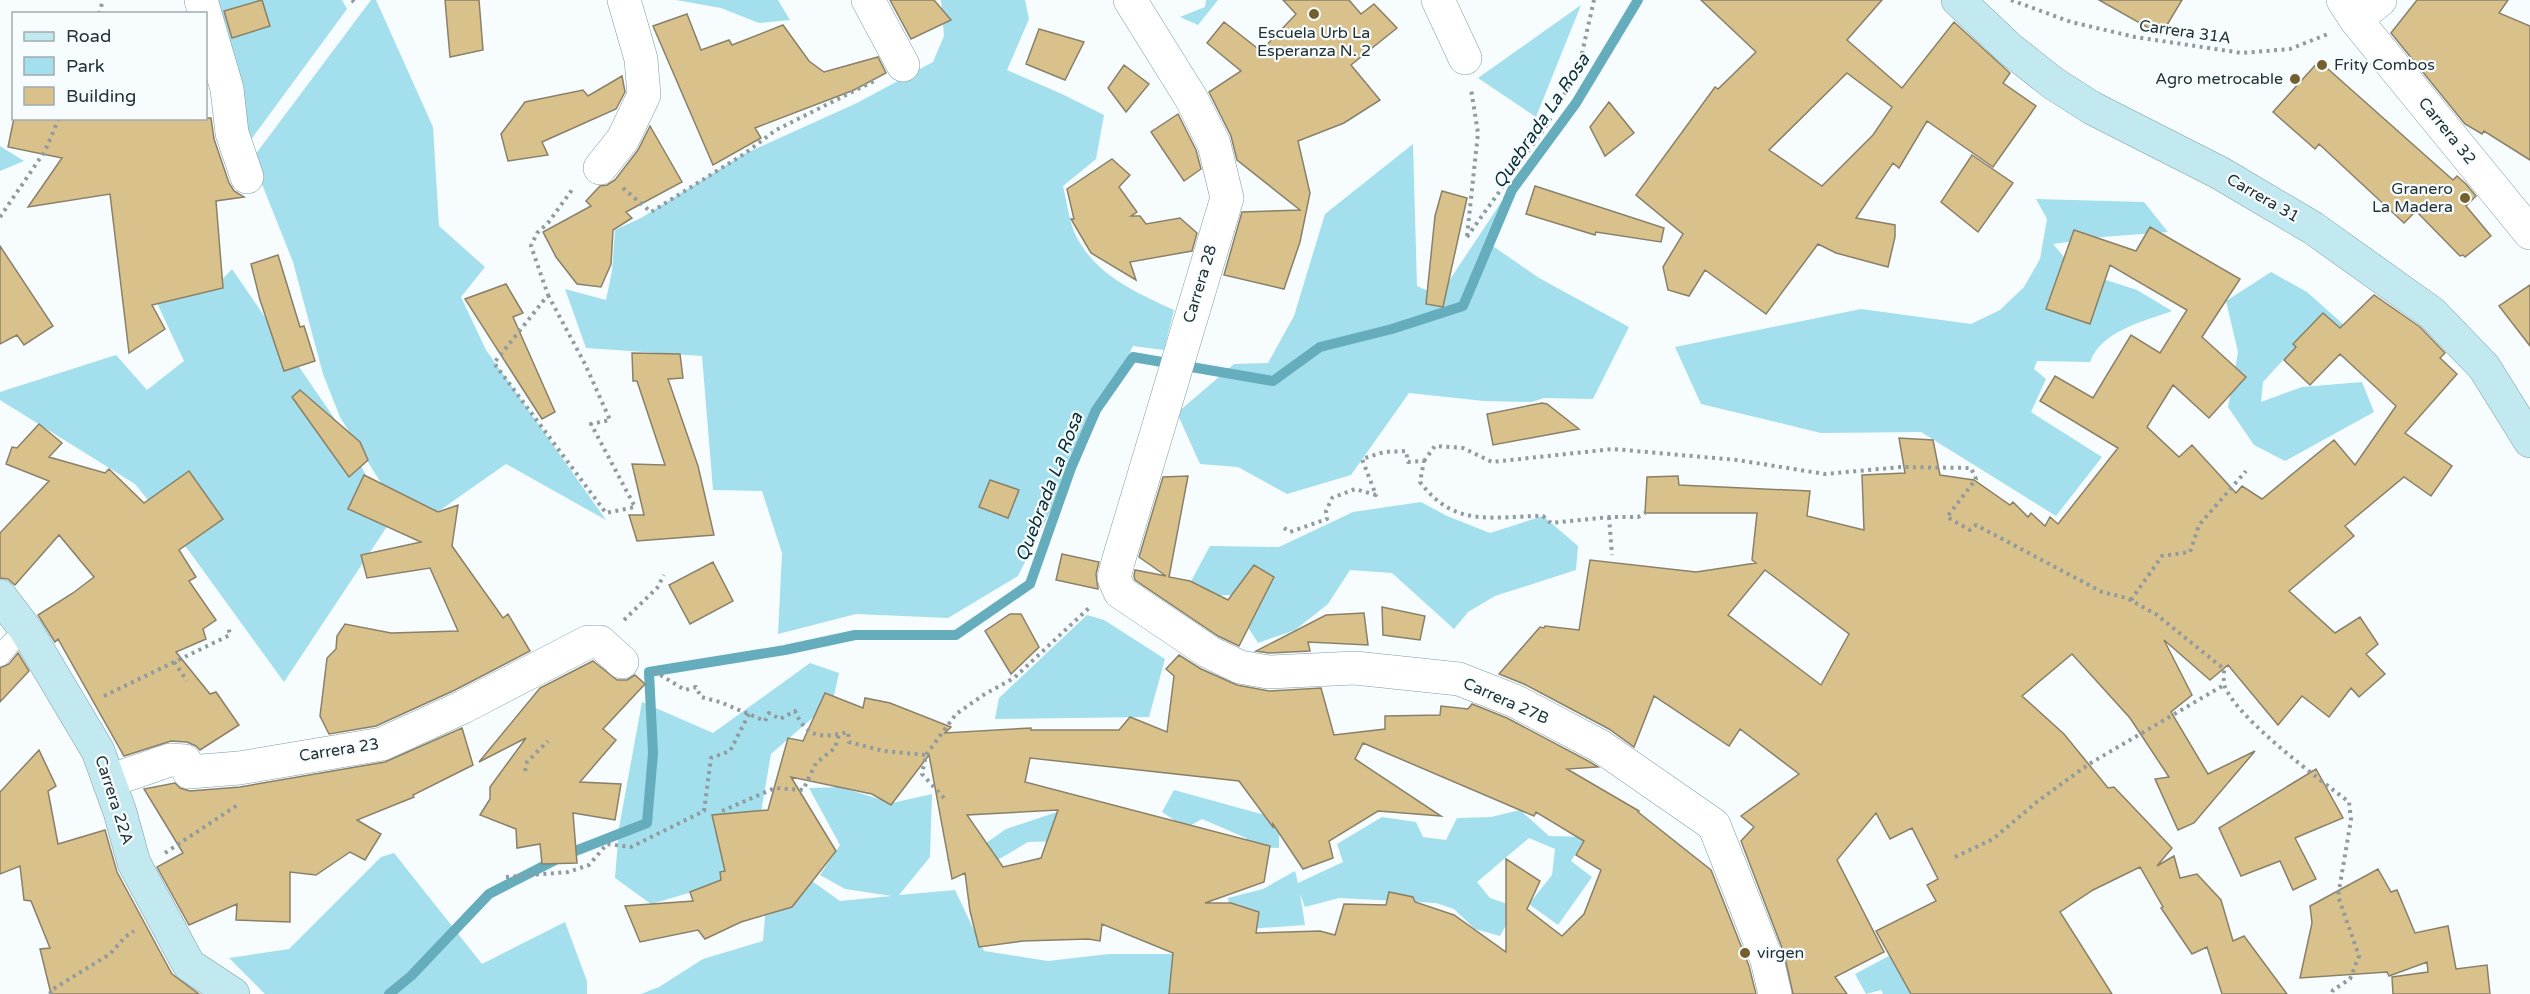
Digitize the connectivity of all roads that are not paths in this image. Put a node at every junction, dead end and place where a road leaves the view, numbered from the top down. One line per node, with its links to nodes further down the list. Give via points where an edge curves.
1 (624, 0): 10 (street, via 641,59 644,95 623,139)
2 (868, 0): 9 (street)
3 (1130, 0): 14 (street, Carrera 28, via 1191,98 1214,144 1227,198 1118,562)
4 (1438, 0): 8 (street)
5 (1958, 0): 13 (street, Carrera 31, via 2010,49 2054,83 2092,108 2220,173 2313,228 2432,313 2484,367)
6 (2360, 7): 12 (street, Carrera 32)
7 (207, 22): 11 (street, via 226,90 232,132)
8 (1465, 58)
9 (903, 65)
10 (600, 168)
11 (247, 177)
12 (2530, 233)
13 (2530, 441)
14 (1115, 584): 21 (street, Carrera 27B, via 1120,592 1209,652 1240,667 1268,672 1355,668 1459,679 1515,701 1600,746 1714,825 1767,960)
15 (0, 596): 16 (street, Carrera 22A)
16 (26, 630): 18 (lane); 19 (street, Carrera 22A, via 98,751)
17 (611, 654): 19 (street, Carrera 23, via 588,642 382,744 239,768 189,772 185,760 170,760)
18 (0, 656)
19 (109, 781): 20 (street, Carrera 22A, via 138,871 189,965)
20 (233, 994)
21 (1775, 994)

